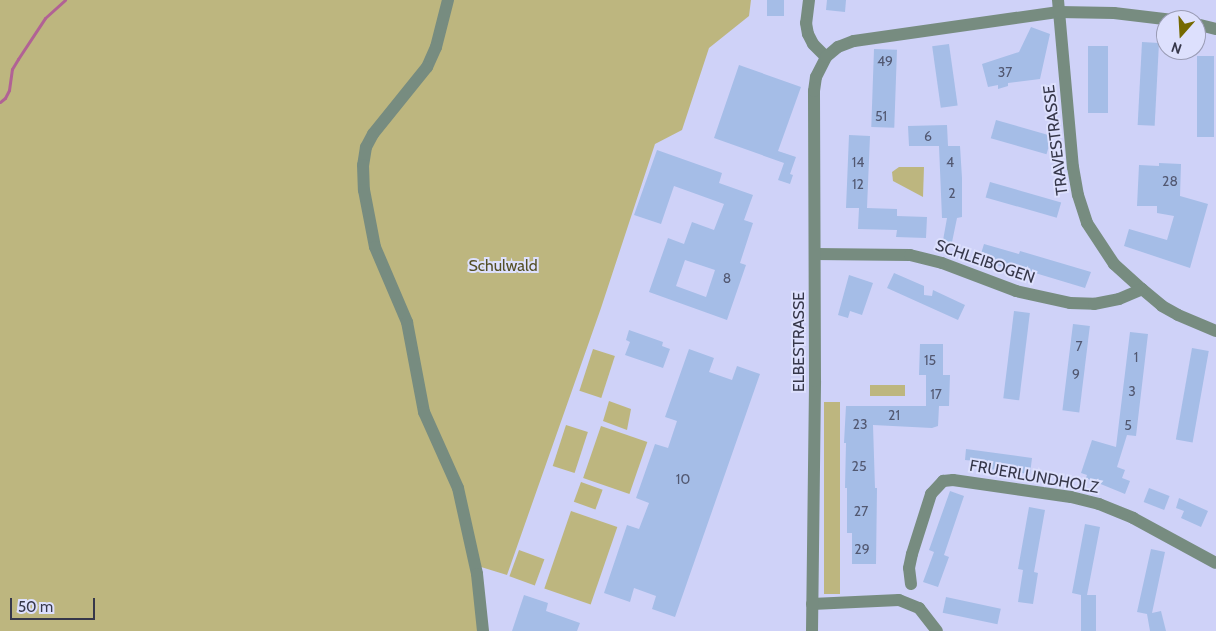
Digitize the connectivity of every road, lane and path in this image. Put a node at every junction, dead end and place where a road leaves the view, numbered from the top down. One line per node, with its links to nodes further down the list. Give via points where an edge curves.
1 (448, 0): 12 (street, via 436,47 427,67 366,147 364,190 375,247 406,322 424,412 458,488 477,574)
2 (809, 0): 5 (street, via 808,34)
3 (1059, 6): 4 (street); 5 (street, via 854,41 838,47); 7 (street, TRAVESTRASSE, via 1078,195 1087,223 1102,249)
4 (1156, 18)
5 (826, 57): 6 (street, ELBESTRASSE, via 816,77 814,91)
6 (815, 254): 7 (street, SCHLEIBOGEN, via 910,255 942,262 1016,291 1062,302 1094,304); 11 (street, ELBESTRASSE)
7 (1142, 290): 8 (street, TRAVESTRASSE, via 1178,315)
8 (1216, 331)
9 (1216, 563): 10 (street, FRUERLUNDHOLZ, via 1107,507 1071,497 953,480 943,481 931,494 912,554 909,568)
10 (911, 584)
11 (812, 604): 13 (street, ELBESTRASSE); 14 (street, via 899,600 920,608)
12 (483, 631)
13 (812, 631)
14 (937, 631)

